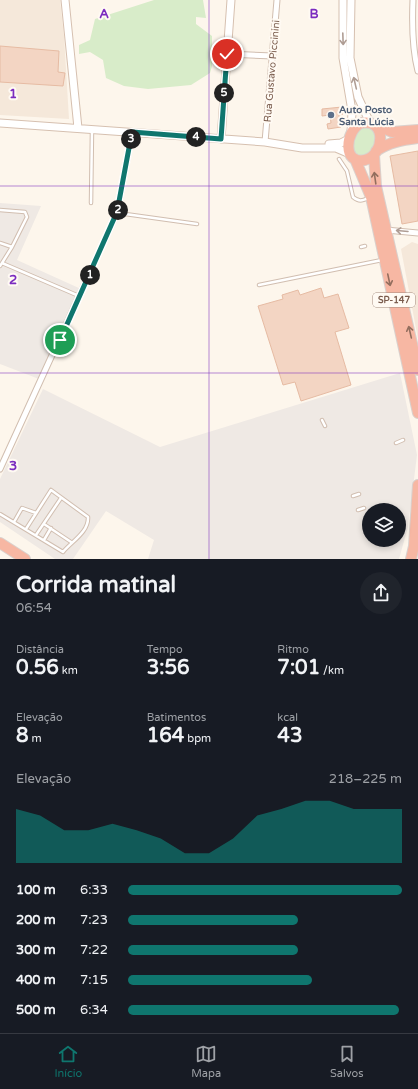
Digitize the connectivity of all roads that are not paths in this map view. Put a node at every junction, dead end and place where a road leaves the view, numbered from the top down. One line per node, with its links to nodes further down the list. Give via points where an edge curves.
1 (65, 0): 13 (main road)
2 (231, 0): 8 (main road)
3 (277, 0): 9 (street, Rua Gustavo Piccinini)
4 (343, 0): 17 (main road, one-way to 17, via 343,58 352,111)
5 (413, 0): 7 (street)
6 (352, 2): 12 (main road, one-way to 6, via 358,97 350,58)
7 (415, 38): 10 (street, via 414,57)
8 (227, 54): 9 (street); 19 (main road)
9 (272, 56): 20 (street, Rua Gustavo Piccinini)
10 (418, 71)
11 (0, 123): 13 (main road)
12 (372, 124): 15 (highway, via 392,132); 17 (highway, via 358,125); 22 (highway, via 381,138)
13 (78, 128): 14 (main road)
14 (92, 129): 16 (main road); 26 (lane)
15 (418, 130)
16 (132, 132): 19 (main road); 28 (street)
17 (350, 137): 21 (main road, via 336,144); 23 (highway, via 348,144)
18 (418, 138): 22 (highway, via 392,142)
19 (221, 139): 20 (main road)
20 (265, 142): 21 (main road)
21 (287, 145): 23 (main road, via 302,148 336,148)
22 (375, 153): 23 (highway, via 364,160); 30 (highway, SP-147, one-way to 22, via 374,175)
23 (352, 156): 25 (highway, SP-147)
24 (339, 159): 25 (lane, via 347,170 353,197 361,201)
25 (371, 197): 34 (highway, SP-147)
26 (91, 203)
27 (0, 210): 33 (lane, via 26,214)
28 (117, 212): 29 (lane); 38 (street)
29 (197, 224)
30 (386, 230): 31 (street, one-way to 30); 39 (highway, SP-147, one-way to 30)
31 (418, 233)
32 (0, 242): 33 (lane)
33 (12, 247): 35 (lane)
34 (385, 259): 37 (lane); 40 (highway, SP-147, one-way to 40)
35 (2, 263): 36 (lane); 38 (lane)
36 (0, 266)
37 (259, 285)
38 (80, 296): 45 (street)
39 (418, 370)
40 (418, 412)
41 (322, 420): 42 (lane)
42 (325, 426)
43 (403, 440): 44 (lane)
44 (396, 443)
45 (0, 469)
46 (418, 485): 50 (highway)
47 (359, 494): 48 (lane)
48 (353, 496)
49 (61, 498): 53 (lane, via 51,490); 56 (lane); 61 (lane, via 88,517 85,528 77,539)
50 (417, 498): 64 (highway)
51 (362, 509): 52 (lane)
52 (358, 510)
53 (36, 513): 55 (lane, via 22,508); 58 (lane)
54 (0, 514): 55 (lane)
55 (14, 522): 58 (lane)
56 (44, 524): 57 (lane); 59 (lane)
57 (51, 528): 60 (lane); 61 (lane)
58 (26, 529): 59 (lane)
59 (36, 535): 60 (lane)
60 (44, 540): 61 (lane, via 63,552)
61 (71, 542)
62 (0, 543): 63 (highway)
63 (25, 559)
64 (411, 559)

